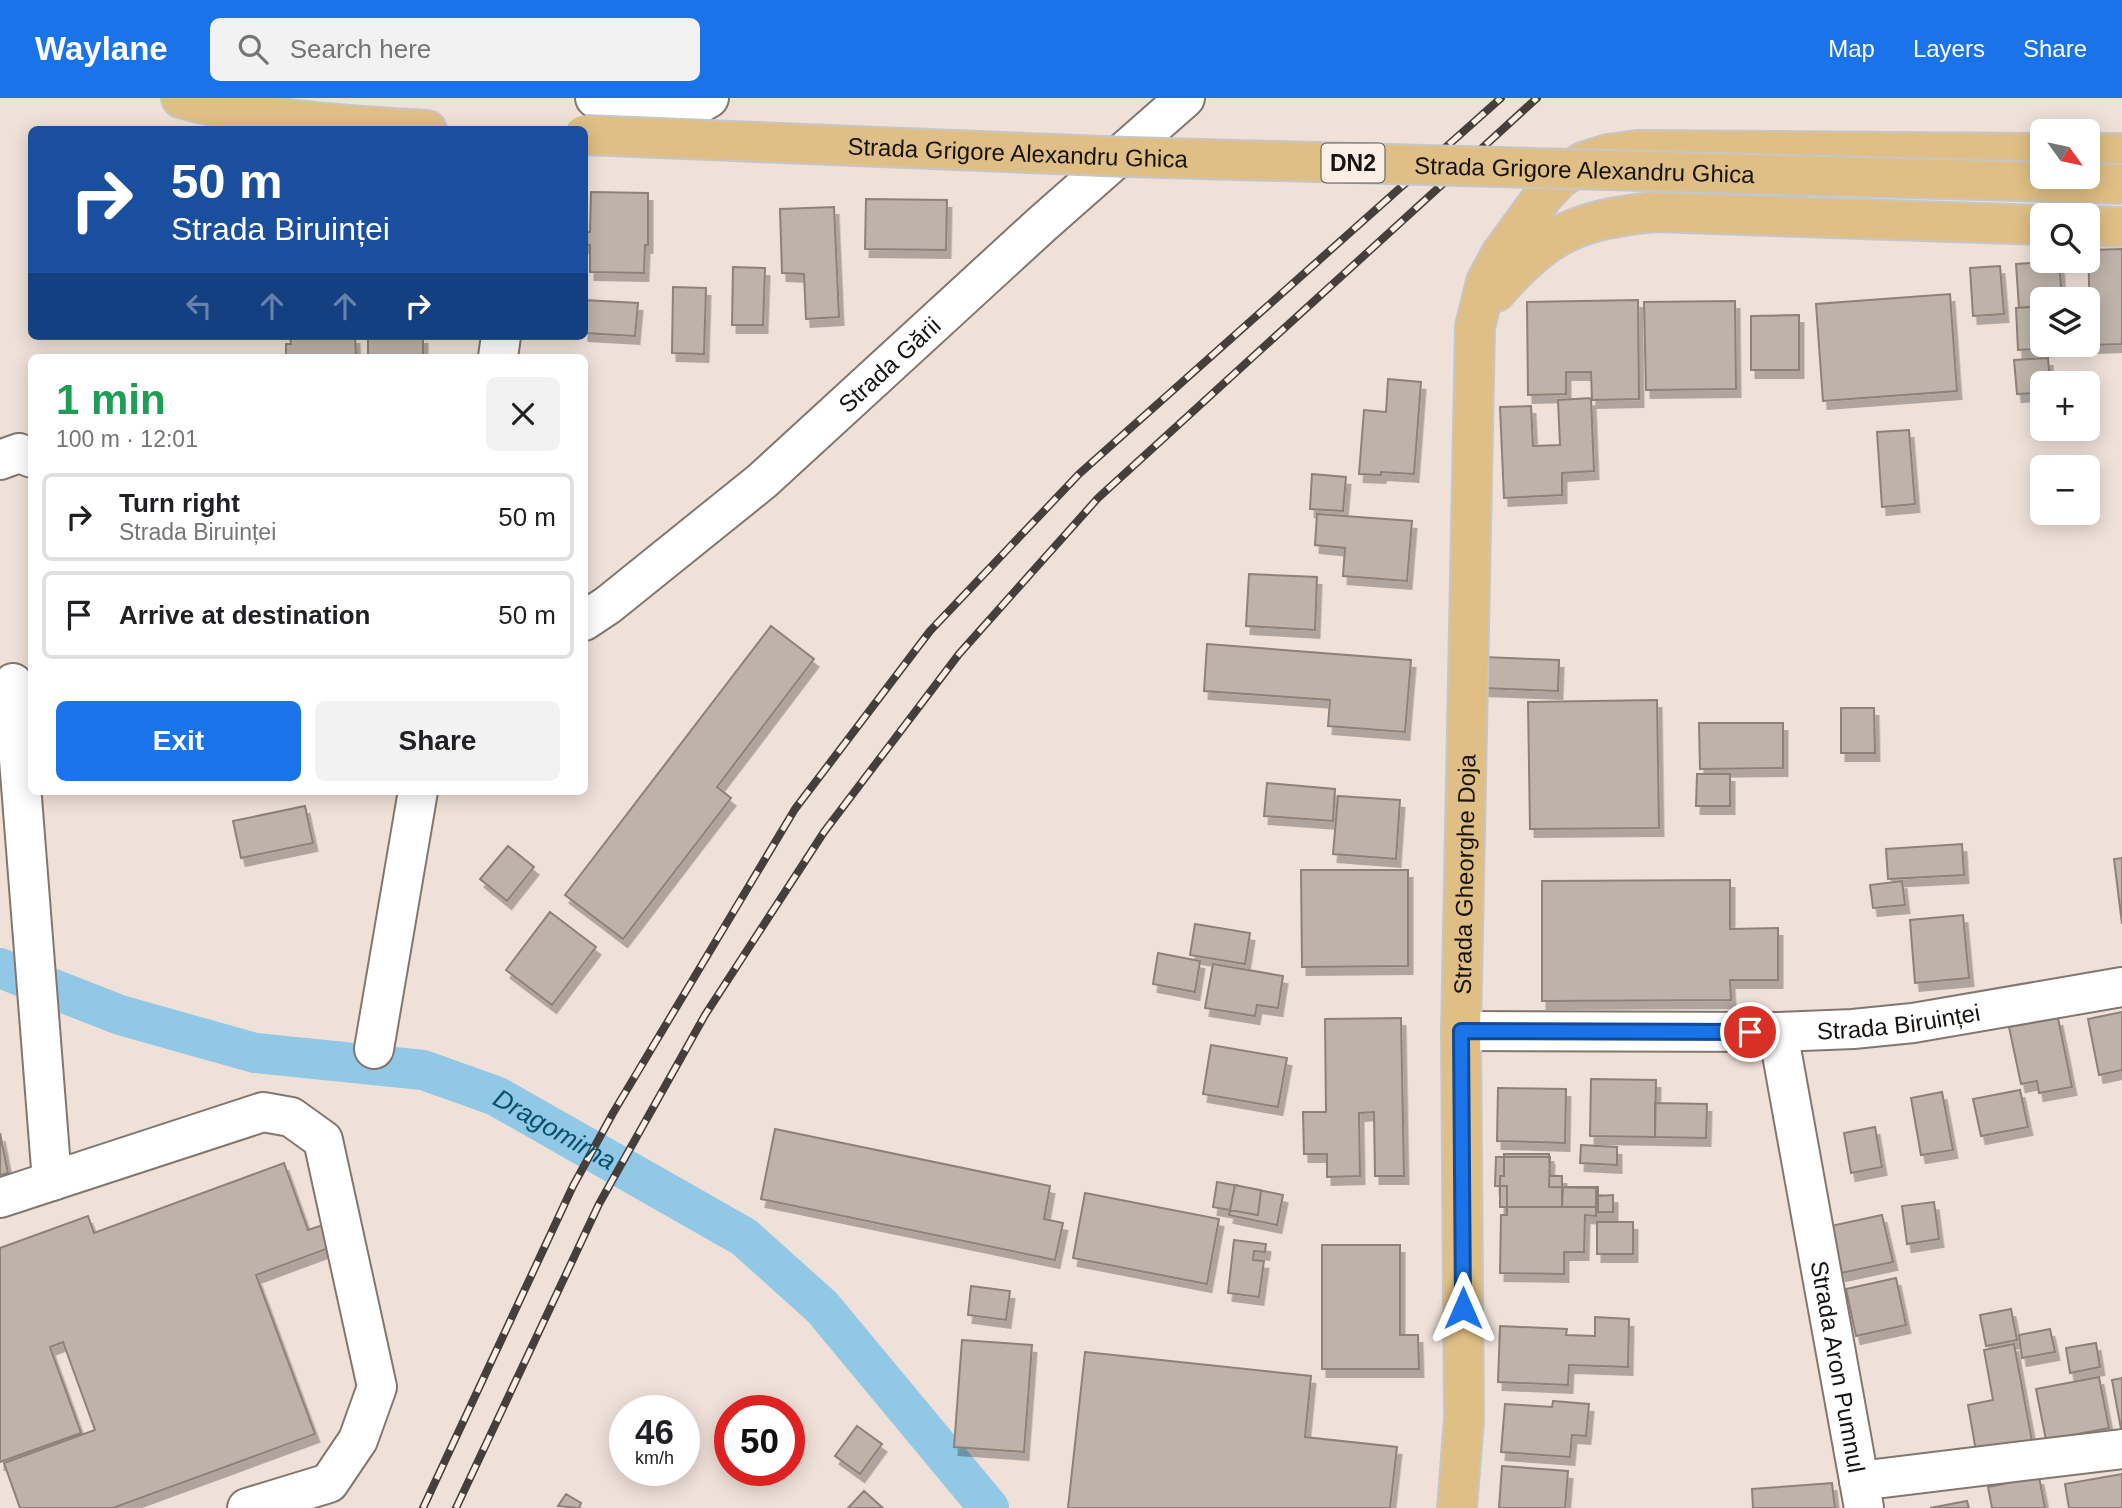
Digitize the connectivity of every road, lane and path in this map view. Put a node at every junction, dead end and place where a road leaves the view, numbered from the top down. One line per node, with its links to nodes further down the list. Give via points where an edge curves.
1 (181, 98): 5 (main road, via 262,116)
2 (595, 98): 3 (street, via 697,105)
3 (709, 98)
4 (1185, 98): 17 (street, Strada Gării, via 762,481)
5 (359, 126)
6 (588, 135): 10 (main road, Strada Grigore Alexandru Ghica / DN2, bridge, via 1129,157)
7 (2030, 153): 14 (main road, Strada Gheorghe Doja, via 1637,150 1608,154 1583,162 1559,179 1522,222 1486,282)
8 (2100, 153): 9 (main road)
9 (2122, 153)
10 (2122, 184)
11 (2030, 225): 14 (main road, via 1654,212 1610,217 1576,227 1522,263 1493,295)
12 (2100, 226): 13 (main road)
13 (2122, 227)
14 (1475, 327): 21 (main road, Strada Gheorghe Doja)
15 (28, 456): 16 (street, via 19,453)
16 (0, 460)
17 (588, 618)
18 (15, 684): 24 (street)
19 (417, 795): 23 (street)
20 (2122, 987): 22 (street, Strada Biruinței, via 1913,1023)
21 (1461, 1031): 22 (street, Strada Biruinței); 29 (main road, Strada Gheorghe Doja, via 1464,1419)
22 (1778, 1032): 27 (street, Strada Aron Pumnul)
23 (374, 1049)
24 (52, 1181): 25 (street); 28 (street, via 263,1112 291,1116 323,1140 377,1387 358,1440 329,1483)
25 (0, 1198)
26 (2122, 1449): 27 (street, Strada Aron Pumnul)
27 (1862, 1494)
28 (247, 1508)
29 (1457, 1508)

